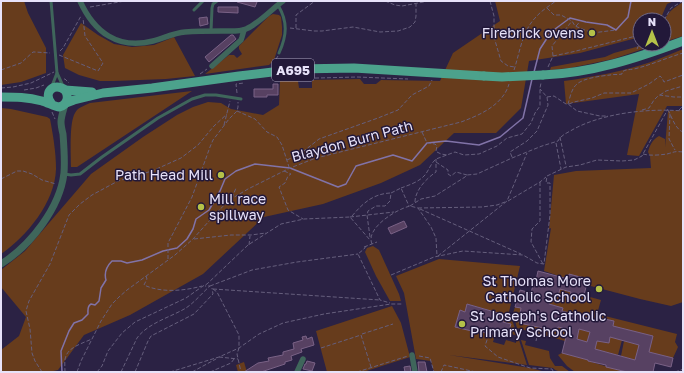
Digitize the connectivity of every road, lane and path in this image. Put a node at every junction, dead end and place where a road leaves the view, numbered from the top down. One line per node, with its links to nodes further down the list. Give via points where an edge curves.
1 (51, 1): 30 (lane)
2 (80, 1): 15 (street)
3 (125, 1): 15 (path)
4 (203, 1): 16 (lane)
5 (217, 1): 26 (lane, via 212,6)
6 (315, 1): 23 (path, via 296,15)
7 (385, 1): 13 (path, via 399,6)
8 (429, 1): 13 (path)
9 (490, 1): 36 (path, via 494,16 494,38 501,61)
10 (556, 1): 14 (path)
11 (683, 1): 17 (path)
12 (280, 3): 22 (lane); 24 (street)
13 (416, 4): 23 (path, via 415,22 402,30 380,32 353,27 314,31)
14 (547, 7): 19 (path, via 554,15 561,15); 36 (path, via 531,23 522,41)
15 (85, 10): 26 (street, via 99,30 118,40 132,43 185,32); 30 (path, via 82,18 85,36 103,63 98,72)
16 (194, 10)
17 (669, 12)
18 (78, 21): 29 (path)
19 (572, 21): 21 (path); 33 (path, via 552,46)
20 (579, 22): 21 (path)
21 (575, 26): 25 (path, via 592,33)
22 (286, 27): 23 (path); 31 (lane)
23 (296, 28)
24 (244, 30): 26 (street); 34 (street, via 241,40)
25 (616, 30)
26 (211, 31)
27 (632, 37): 33 (path)
28 (683, 41): 42 (main road, A695, via 636,58 594,69)
29 (64, 48)
30 (56, 53): 38 (path, via 33,52 21,63); 39 (lane)
31 (279, 53): 35 (path)
32 (683, 54): 40 (path)
33 (553, 56): 42 (path)
34 (212, 66): 44 (path)
35 (271, 66)
36 (515, 67): 41 (path)
37 (622, 69): 40 (path)
38 (1, 70)
39 (57, 72): 51 (path, via 31,82); 52 (lane); 53 (lane)
40 (622, 72): 64 (path, via 620,75 610,74 591,78 576,85)
41 (513, 75)
42 (544, 75): 54 (main road, A695, bridge, via 502,77 354,68 297,69)
43 (683, 75): 64 (path, via 664,82 660,76 631,93 604,93)
44 (196, 77)
45 (276, 79): 46 (path)
46 (413, 79)
47 (432, 79): 90 (path, via 429,86 412,95 398,110 319,139 300,154)
48 (248, 82): 60 (path, via 236,84)
49 (510, 82): 77 (path, Blaydon Burn Path, via 503,97 483,112 461,122)
50 (683, 86): 56 (path)
51 (1, 88)
52 (49, 88): 53 (main road, A695); 55 (path, via 39,88); 55 (main road, A695, via 40,94); 65 (main road)
53 (65, 89): 54 (main road, A695); 63 (main road, via 68,96)
54 (103, 93): 63 (main road, A695)
55 (23, 94): 57 (main road, A695); 65 (main road, A695)
56 (660, 95): 61 (path); 70 (path, via 649,108)
57 (1, 97)
58 (230, 97): 60 (lane); 72 (path); 96 (lane, via 210,95 185,103 128,138 80,174)
59 (547, 97): 64 (path, via 554,96); 86 (path, via 540,88 540,106 522,134 507,138 479,154 464,155 455,152); 88 (path, via 548,105 537,131 510,152)
60 (237, 98): 62 (lane); 69 (path)
61 (683, 98)
62 (241, 99)
63 (65, 103): 65 (main road, A695, via 59,107); 75 (street)
64 (568, 104): 74 (path, via 577,112)
65 (51, 106): 75 (street); 75 (path)
66 (683, 106): 68 (path)
67 (668, 109): 68 (path); 70 (path); 73 (path); 85 (path)
68 (679, 110): 71 (path)
69 (236, 111): 76 (path); 90 (path, via 255,119 267,132 277,137)
70 (640, 111): 74 (path)
71 (683, 111)
72 (227, 114): 76 (path); 152 (path, via 198,145 180,158 92,195 69,215 50,264 26,310 32,353)
73 (670, 114): 78 (path, via 675,125); 81 (path, via 669,139)
74 (612, 116): 79 (path)
75 (58, 121): 96 (street, via 64,151)
76 (224, 126): 126 (path, via 210,146 192,197 169,240)
77 (422, 132): 82 (path, via 427,143 437,146); 93 (path, Blaydon Burn Path, via 316,158)
78 (683, 132)
79 (560, 137): 80 (path); 92 (path)
80 (556, 142): 83 (path); 94 (path)
81 (675, 151): 84 (path); 85 (path, via 668,154)
82 (437, 152): 86 (path); 87 (path)
83 (527, 152): 88 (path); 106 (path)
84 (683, 152)
85 (643, 154): 92 (path, via 634,160 597,160)
86 (448, 155): 87 (path)
87 (442, 156): 89 (path)
88 (512, 158): 97 (path, via 477,174)
89 (436, 159): 91 (path); 103 (path, via 422,178)
90 (287, 160): 93 (path)
91 (436, 162): 97 (path, via 448,170 451,176 456,172); 107 (path, via 436,172 424,183 416,195)
92 (566, 167): 94 (path)
93 (290, 168): 95 (path, Blaydon Burn Path)
94 (562, 170): 98 (path)
95 (284, 171): 105 (path, Blaydon Burn Path); 114 (path, via 291,174 279,187 288,210)
96 (64, 174): 127 (street, via 56,200 42,224 15,254)
97 (467, 175): 107 (path, via 435,196)
98 (547, 176): 101 (path); 128 (path, via 546,182 550,183 550,215)
99 (1, 179): 100 (path, via 23,171 57,185)
100 (58, 180)
101 (540, 182): 106 (path); 128 (path, via 540,221 532,229 531,242)
102 (236, 188): 105 (path)
103 (401, 188): 104 (path); 108 (path)
104 (391, 193): 111 (path, via 386,206 376,206 368,211); 112 (path, via 383,193 368,200)
105 (231, 199): 118 (path, Blaydon Burn Path)
106 (507, 201): 109 (path, via 482,207); 115 (path)
107 (415, 203): 108 (path)
108 (410, 206): 109 (path); 110 (path)
109 (418, 208): 115 (path); 124 (path, via 436,238)
110 (395, 212): 111 (path); 119 (path, via 377,227)
111 (367, 215): 112 (path); 119 (path)
112 (352, 216): 113 (path)
113 (350, 217): 114 (path); 119 (path)
114 (304, 219): 116 (path, via 281,224)
115 (469, 231): 124 (path); 125 (path)
116 (266, 233): 117 (path); 122 (path)
117 (251, 236): 118 (path, via 230,235); 122 (path)
118 (193, 239): 126 (path, Blaydon Burn Path)
119 (370, 240): 121 (path)
120 (377, 242): 121 (path)
121 (372, 244): 123 (path)
122 (248, 246): 131 (path)
123 (358, 254): 132 (path, via 252,270); 134 (path)
124 (437, 256): 125 (path, via 463,250); 129 (path)
125 (523, 256): 128 (path)
126 (168, 260): 130 (path, Blaydon Burn Path)
127 (1, 264)
128 (543, 264)
129 (392, 275)
130 (146, 276): 131 (path, via 148,279 144,285 150,288 169,290); 141 (path, Blaydon Burn Path, via 112,304)
131 (203, 286): 132 (path); 155 (path, via 186,298 135,322 122,333 108,351)
132 (210, 286): 133 (path); 156 (path, via 187,307 140,334)
133 (212, 289): 134 (path); 143 (path, via 217,292 239,335); 157 (path, via 213,294 194,314 151,336)
134 (380, 300): 135 (path)
135 (391, 304): 136 (path); 143 (path, via 283,323 259,334)
136 (402, 304)
137 (393, 324): 140 (path)
138 (539, 328): 142 (path)
139 (489, 334): 168 (path, via 485,346 498,357 530,368 552,369)
140 (361, 335): 144 (path); 150 (path)
141 (92, 339): 153 (path, via 68,352 65,357); 154 (path, Blaydon Burn Path)
142 (536, 341)
143 (239, 348): 146 (path); 149 (path)
144 (321, 348)
145 (411, 355): 150 (path); 164 (street); 165 (path, via 430,358)
146 (219, 357): 147 (path); 158 (path); 159 (path)
147 (234, 359): 149 (path); 160 (path)
148 (303, 359): 162 (street)
149 (238, 360): 161 (path)
150 (371, 367): 163 (path)
151 (682, 369): 169 (path)
152 (42, 372)
153 (65, 372)
154 (77, 372)
155 (97, 372)
156 (121, 372)
157 (135, 372)
158 (170, 372)
159 (192, 372)
160 (210, 372)
161 (241, 372)
162 (297, 372)
163 (357, 372)
164 (415, 372)
165 (434, 372)
166 (441, 372): 167 (path, via 444,365)
167 (476, 372)
168 (554, 372)
169 (675, 372)

